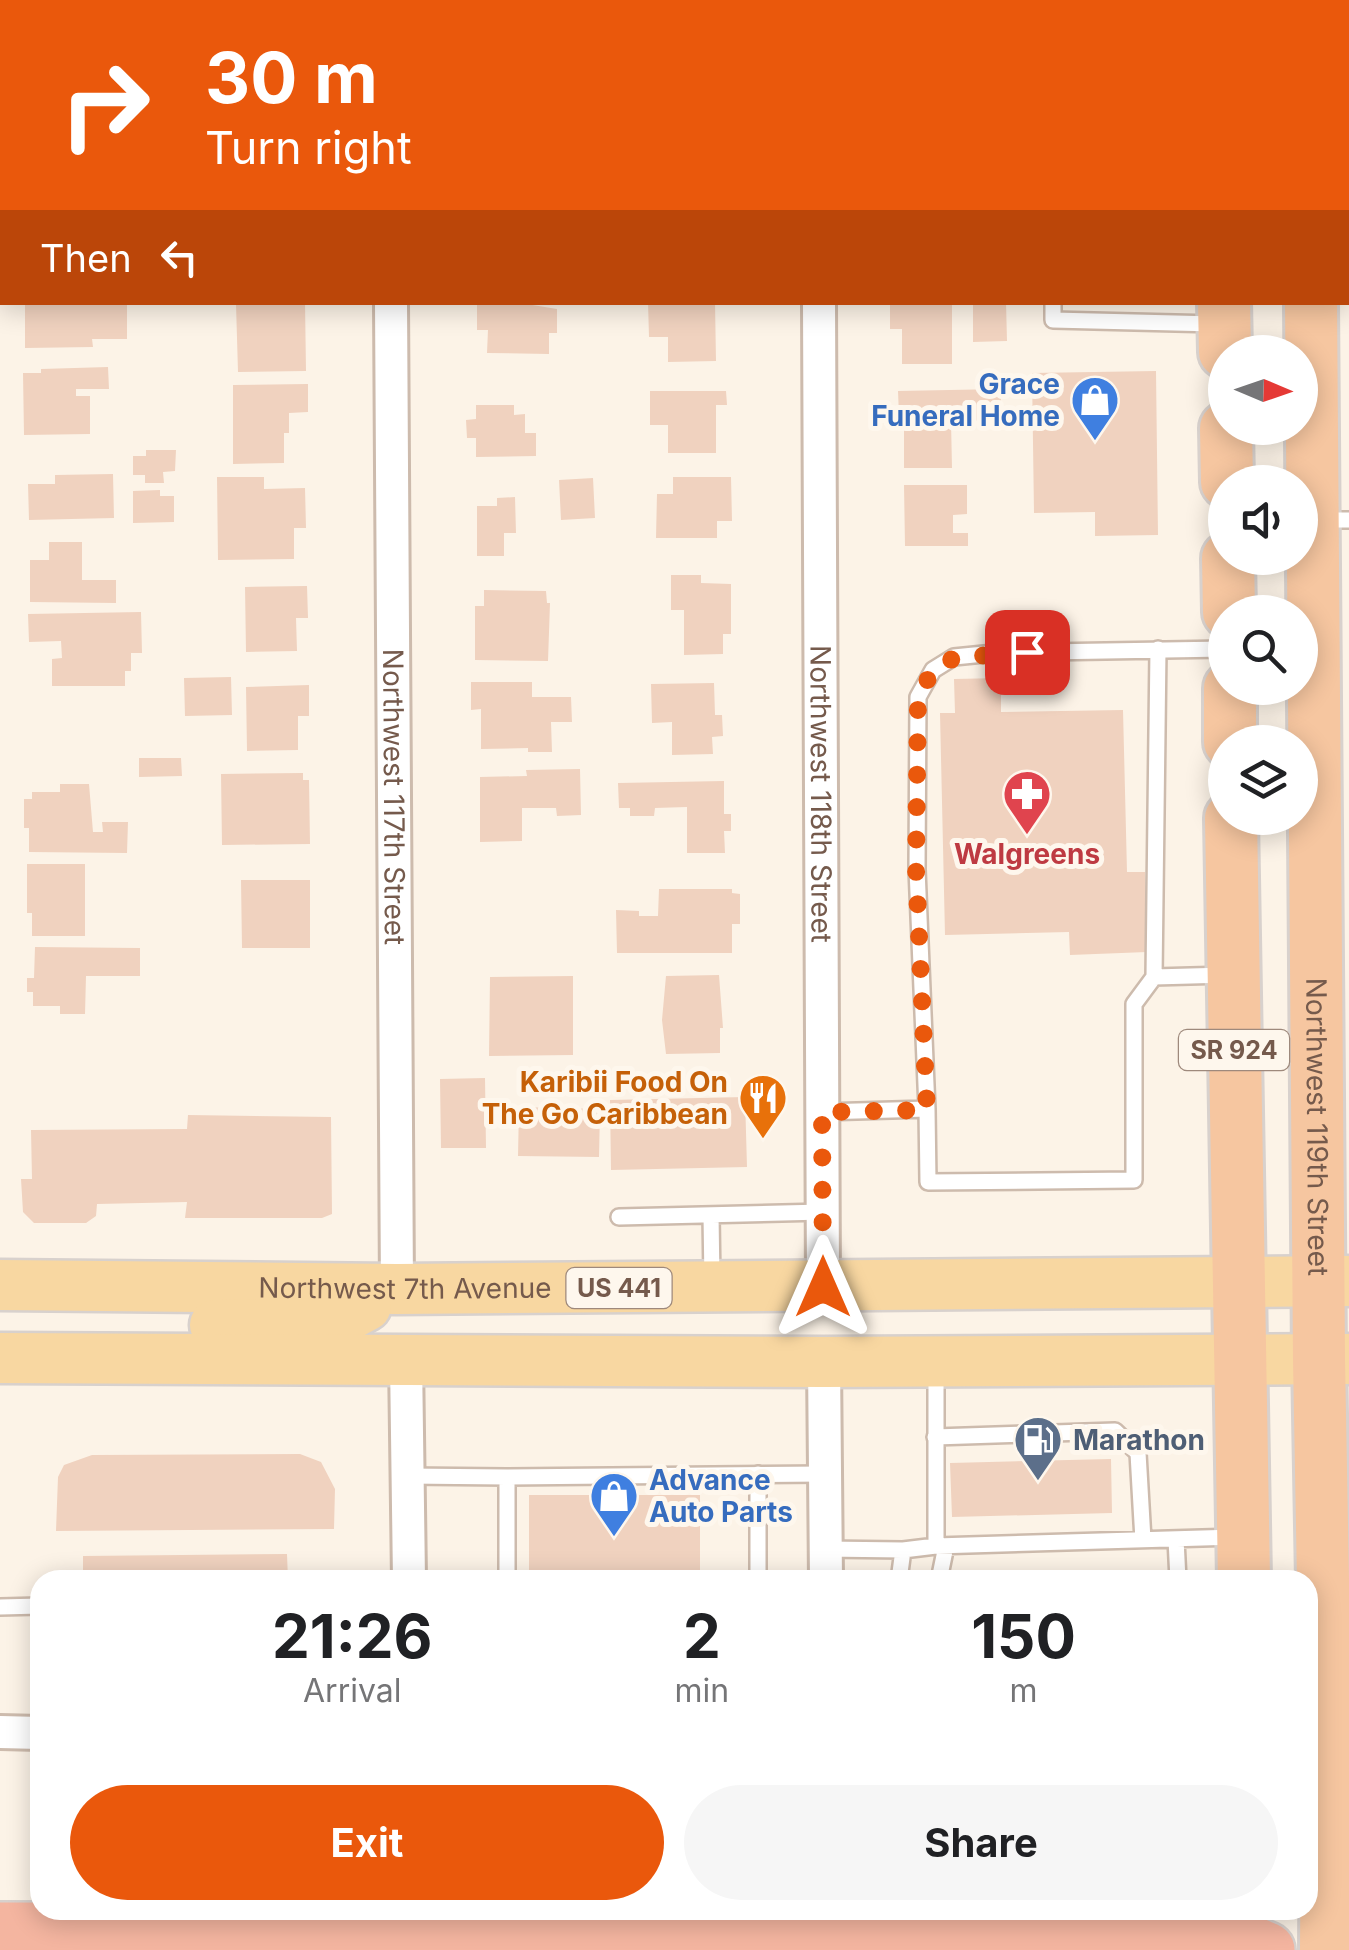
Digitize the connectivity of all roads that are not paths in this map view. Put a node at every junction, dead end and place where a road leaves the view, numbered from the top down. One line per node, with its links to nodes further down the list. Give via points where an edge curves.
1 (391, 305): 22 (street, Northwest 117th Street)
2 (819, 305): 13 (street, Northwest 118th Street)
3 (1053, 305): 5 (lane, via 1053,320)
4 (1311, 305): 6 (highway, Northwest 119th Street / SR 924)
5 (1225, 326)
6 (1331, 520): 17 (highway, Northwest 119th Street / SR 924, via 1323,797)
7 (1158, 649): 8 (lane); 11 (lane); 12 (lane, via 954,658 933,670 918,697 916,869)
8 (1208, 649)
9 (1231, 835): 10 (highway, SR 924)
10 (1233, 975): 11 (lane); 18 (highway, SR 924)
11 (1154, 977): 12 (lane, via 1134,1004 1134,1180 928,1182)
12 (927, 1110): 13 (lane)
13 (822, 1112): 14 (street, Northwest 118th Street)
14 (823, 1212): 15 (lane); 20 (street, Northwest 118th Street)
15 (711, 1215): 16 (lane); 21 (lane)
16 (620, 1217)
17 (1334, 1281): 18 (main road, Northwest 7th Avenue / US 441); 26 (highway, Northwest 119th Street / SR 924)
18 (1238, 1284): 20 (main road, Northwest 7th Avenue / US 441); 27 (highway, SR 924)
19 (0, 1285): 22 (main road, Northwest 7th Avenue / US 441)
20 (823, 1287): 21 (main road, Northwest 7th Avenue / US 441)
21 (712, 1288): 22 (main road, Northwest 7th Avenue / US 441); 25 (main road, via 658,1316 489,1316)
22 (397, 1290): 24 (main road, via 334,1322 202,1326)
23 (0, 1358): 24 (main road)
24 (116, 1359): 25 (main road)
25 (406, 1359): 28 (main road); 33 (street)
26 (1334, 1359): 27 (main road); 51 (highway, Northwest 119th Street / SR 924, via 1330,1612)
27 (1239, 1360): 29 (main road); 39 (highway, SR 924)
28 (824, 1362): 29 (main road); 32 (street)
29 (936, 1362): 30 (lane)
30 (934, 1436): 36 (lane, via 1114,1432 1138,1453); 37 (lane)
31 (758, 1474): 32 (lane); 34 (lane); 43 (lane)
32 (824, 1474): 40 (street)
33 (406, 1476): 34 (lane); 41 (street)
34 (507, 1476): 42 (lane)
35 (1176, 1538): 36 (lane); 39 (lane); 46 (lane)
36 (1143, 1540): 37 (lane)
37 (941, 1546): 38 (lane); 45 (lane)
38 (903, 1550): 40 (lane); 44 (lane)
39 (1243, 1558)
40 (826, 1564)
41 (409, 1570)
42 (507, 1570)
43 (758, 1570)
44 (900, 1570)
45 (940, 1570)
46 (1178, 1570)
47 (30, 1606): 48 (lane)
48 (0, 1607)
49 (0, 1732): 50 (street)
50 (30, 1733)
51 (1338, 1801): 52 (highway, Northwest 119th Street / SR 924)
52 (1330, 1928)
53 (0, 1930): 54 (highway, via 1210,1926)
54 (1257, 1934)

